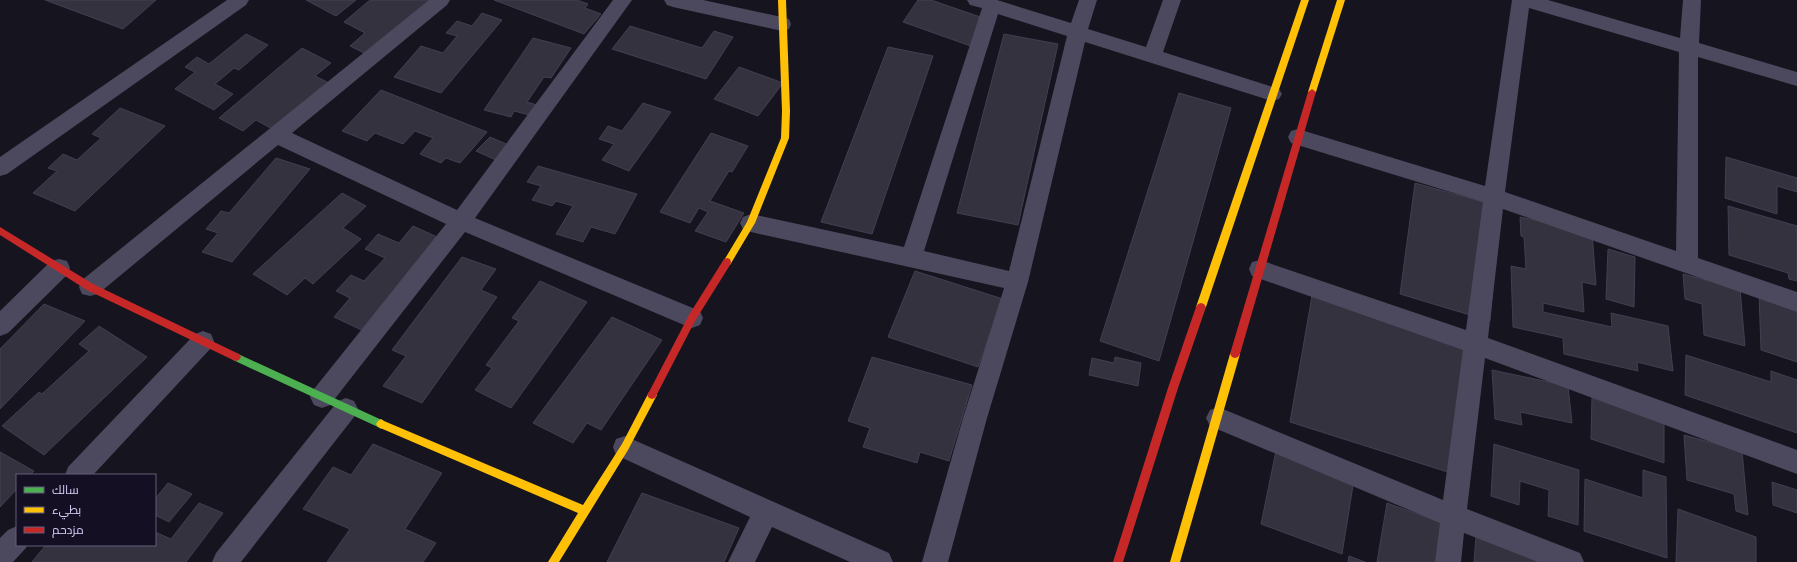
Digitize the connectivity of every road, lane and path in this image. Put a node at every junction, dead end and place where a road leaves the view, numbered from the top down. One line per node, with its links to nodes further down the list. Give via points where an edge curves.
1 (240, 0): 22 (street)
2 (441, 0): 20 (street)
3 (623, 0): 24 (street)
4 (673, 0): 14 (street)
5 (782, 0): 14 (main road)
6 (1088, 0): 15 (street)
7 (1172, 0): 17 (street)
8 (1305, 0): 19 (main road)
9 (1341, 0): 21 (main road)
10 (1522, 0): 23 (street)
11 (1526, 0): 16 (street)
12 (1692, 0): 16 (street)
13 (984, 2): 15 (street); 27 (street)
14 (782, 24): 25 (main road, via 785,138)
15 (1078, 31): 17 (street); 31 (street)
16 (1689, 47): 18 (street); 28 (street)
17 (1152, 56): 19 (street)
18 (1797, 79)
19 (1272, 94): 54 (main road, via 1173,388)
20 (276, 135): 24 (street); 32 (street)
21 (1298, 137): 23 (street); 30 (main road)
22 (0, 168)
23 (1494, 197): 28 (street); 37 (street)
24 (461, 221): 34 (street); 38 (street)
25 (751, 223): 27 (street); 34 (main road)
26 (0, 231): 29 (main road)
27 (911, 257): 31 (street)
28 (1686, 264): 33 (street)
29 (59, 268): 32 (main road); 35 (street)
30 (1260, 269): 37 (street); 40 (main road)
31 (1017, 282): 53 (street, via 975,418)
32 (90, 287): 36 (main road)
33 (1797, 302)
34 (692, 318): 41 (main road)
35 (0, 326)
36 (203, 341): 38 (main road); 43 (street)
37 (1476, 344): 42 (street); 46 (street)
38 (322, 397): 39 (main road)
39 (346, 409): 44 (main road); 49 (street)
40 (1218, 418): 46 (street); 55 (main road)
41 (625, 447): 44 (main road); 45 (street)
42 (1797, 462)
43 (78, 474)
44 (584, 511): 50 (main road)
45 (766, 512): 51 (street); 52 (street)
46 (1455, 517): 56 (street); 57 (street)
47 (16, 540): 48 (street)
48 (0, 557)
49 (225, 562)
50 (553, 562)
51 (741, 562)
52 (880, 562)
53 (935, 562)
54 (1118, 562)
55 (1175, 562)
56 (1448, 562)
57 (1571, 562)

